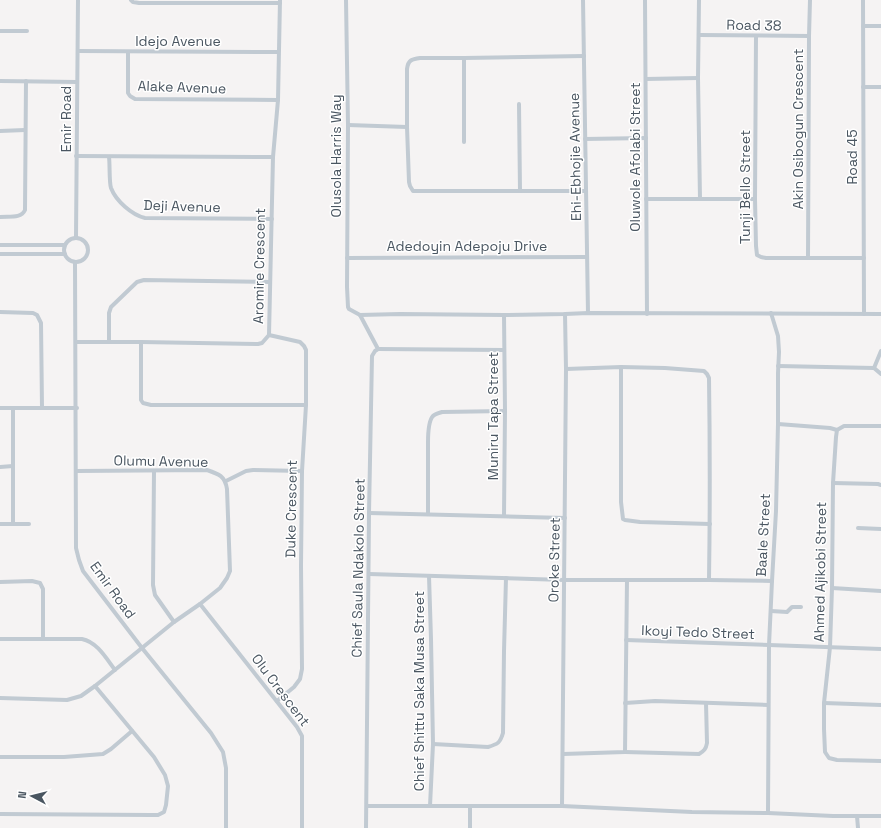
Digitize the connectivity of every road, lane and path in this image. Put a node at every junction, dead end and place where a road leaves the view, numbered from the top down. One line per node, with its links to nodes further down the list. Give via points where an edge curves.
1 (78, 0): 17 (street, Emir Road)
2 (131, 0): 9 (street, via 139,3)
3 (346, 0): 31 (street, Olusola Harris Way)
4 (583, 0): 20 (street, Ehi-Ebhojie Avenue)
5 (645, 0): 23 (street, Oluwole Afolabi Street)
6 (699, 0): 14 (street)
7 (810, 0): 16 (street, Akin Osibogun Crescent)
8 (863, 0): 10 (street, Road 45)
9 (280, 1): 19 (street, Aromire Crescent)
10 (863, 26): 11 (street); 27 (street, Road 45)
11 (881, 26)
12 (0, 31): 13 (street)
13 (27, 31)
14 (699, 35): 15 (street, Road 38); 22 (street)
15 (756, 36): 16 (street, Road 38); 45 (street, Tunji Bello Street)
16 (809, 36): 55 (street, Akin Osibogun Crescent)
17 (78, 51): 18 (street, Idejo Avenue); 26 (street, Emir Road)
18 (128, 52): 19 (street, Idejo Avenue); 29 (street, Alake Avenue, via 128,93 135,99)
19 (278, 52): 29 (street, Aromire Crescent)
20 (584, 56): 21 (street); 36 (street, Ehi-Ebhojie Avenue)
21 (464, 58): 32 (street, via 420,58 408,62); 37 (street)
22 (698, 78): 23 (street); 44 (street)
23 (646, 79): 35 (street, Oluwole Afolabi Street)
24 (0, 81): 25 (street)
25 (26, 81): 26 (street); 33 (street)
26 (77, 82): 38 (street, Emir Road)
27 (863, 87): 28 (street); 56 (street, Road 45)
28 (881, 87)
29 (278, 100): 40 (street, Aromire Crescent)
30 (519, 104): 41 (street)
31 (348, 125): 32 (street); 54 (street, Olusola Harris Way)
32 (407, 127): 41 (street, via 409,182 413,191)
33 (25, 130): 34 (street); 46 (street, via 25,210 20,216)
34 (0, 131)
35 (646, 138): 36 (street); 43 (street, Oluwole Afolabi Street)
36 (585, 139): 42 (street, Ehi-Ebhojie Avenue)
37 (464, 142)
38 (76, 156): 39 (street); 48 (street, Emir Road)
39 (109, 157): 40 (street); 47 (street, Deji Avenue, via 111,187 123,204 138,216)
40 (273, 157): 47 (street, Aromire Crescent)
41 (520, 191): 42 (street)
42 (586, 192): 53 (street, Ehi-Ebhojie Avenue)
43 (646, 199): 44 (street); 63 (street, Oluwole Afolabi Street)
44 (700, 199): 45 (street)
45 (755, 199): 55 (street, Tunji Bello Street, via 758,256)
46 (0, 216)
47 (272, 219): 58 (street, Aromire Crescent)
48 (76, 238): 50 (street, via 69,240); 57 (street, via 83,240 88,250 83,260)
49 (0, 245): 50 (street)
50 (65, 245): 52 (street)
51 (0, 254): 52 (street)
52 (65, 254): 57 (street, via 69,260)
53 (587, 257): 54 (street, Adedoyin Adepoju Drive); 60 (street, Ehi-Ebhojie Avenue)
54 (347, 258): 66 (street, Olusola Harris Way, via 349,309)
55 (808, 258): 56 (street, Tunji Bello Street)
56 (864, 258): 64 (street, Road 45)
57 (75, 262): 69 (street, Emir Road)
58 (270, 282): 68 (street, Aromire Crescent); 70 (street, via 137,282 111,308)
59 (0, 312): 83 (street, via 33,314 40,319)
60 (588, 313): 62 (street); 63 (street)
61 (771, 313): 63 (street); 64 (street); 75 (street, Baale Street, via 778,336)
62 (566, 314): 67 (street); 78 (street, Oroke Street)
63 (647, 314)
64 (864, 314): 65 (street)
65 (881, 314)
66 (360, 315): 67 (street); 72 (street)
67 (504, 315): 73 (street, Muniru Tapa Street)
68 (269, 335): 71 (street, Aromire Crescent, via 258,344); 80 (street, Duke Crescent, via 294,340 304,346)
69 (76, 342): 70 (street, Aromire Crescent); 84 (street, Emir Road)
70 (108, 342): 71 (street, Aromire Crescent)
71 (141, 342): 80 (street, via 143,403)
72 (378, 349): 73 (street); 97 (street, Chief Saula Ndakolo Street, via 372,356)
73 (504, 350): 85 (street, Muniru Tapa Street)
74 (881, 351): 77 (street)
75 (778, 366): 77 (street); 86 (street, Baale Street)
76 (621, 367): 78 (street); 104 (street, via 665,368 707,374); 104 (street, via 623,519 640,522)
77 (874, 368): 79 (street)
78 (566, 369): 100 (street, Oroke Street)
79 (881, 374)
80 (306, 405): 93 (street, Duke Crescent)
81 (0, 408): 82 (street)
82 (13, 408): 83 (street); 89 (street)
83 (42, 408): 84 (street)
84 (76, 408): 91 (street, Emir Road)
85 (505, 411): 98 (street, via 442,412 430,419); 99 (street, Muniru Tapa Street)
86 (778, 424): 88 (street); 113 (street, Baale Street)
87 (881, 426): 88 (street, via 844,426)
88 (837, 430): 95 (street, Ahmed Ajikobi Street)
89 (13, 466): 90 (street); 102 (street)
90 (0, 467)
91 (77, 471): 92 (street, Olumu Avenue); 126 (street, Emir Road, via 76,548 83,571)
92 (154, 471): 94 (street, Olumu Avenue, via 207,470 218,473); 120 (street, via 155,595)
93 (302, 471): 94 (street, via 253,470); 131 (street, Duke Crescent, via 302,669 300,679 294,687)
94 (226, 481): 117 (street, Olumu Avenue, via 230,571 220,588)
95 (832, 483): 96 (street); 115 (street, Ahmed Ajikobi Street)
96 (881, 486)
97 (369, 513): 98 (street); 107 (street, Chief Saula Ndakolo Street)
98 (428, 514): 99 (street)
99 (504, 516): 100 (street)
100 (565, 518): 110 (street, Oroke Street)
101 (0, 524): 102 (street)
102 (13, 524): 103 (street)
103 (30, 524)
104 (710, 524): 112 (street)
105 (858, 528): 106 (street)
106 (881, 529)
107 (369, 574): 108 (street); 143 (street, Chief Saula Ndakolo Street)
108 (429, 576): 109 (street); 138 (street, Chief Shittu Saka Musa Street)
109 (506, 578): 110 (street); 138 (street, via 503,733 500,741 488,747)
110 (564, 580): 111 (street); 140 (street, Oroke Street)
111 (627, 580): 112 (street); 123 (street)
112 (709, 580): 113 (street)
113 (772, 581): 119 (street, Baale Street)
114 (0, 582): 122 (street, via 40,583 43,589)
115 (832, 588): 116 (street); 125 (street, Ahmed Ajikobi Street)
116 (881, 591)
117 (200, 604): 120 (street, Olumu Avenue); 131 (street, Olu Crescent)
118 (801, 607): 119 (street, via 792,607 787,612)
119 (771, 611): 124 (street, Baale Street)
120 (174, 622): 126 (street, Olumu Avenue)
121 (0, 639): 122 (street)
122 (43, 639): 128 (street, via 82,639 92,642)
123 (626, 640): 124 (street, Ikoyi Tedo Street); 132 (street)
124 (770, 645): 125 (street, Ikoyi Tedo Street); 135 (street, Baale Street)
125 (830, 647): 127 (street, Ikoyi Tedo Street); 134 (street, Ahmed Ajikobi Street)
126 (142, 648): 128 (street, Olumu Avenue); 151 (street, Emir Road, via 211,733 223,752 226,768)
127 (881, 649)
128 (115, 670): 129 (street, Olumu Avenue)
129 (95, 686): 130 (street, Olumu Avenue, via 81,696 67,700); 137 (street)
130 (0, 698)
131 (277, 701): 152 (street, Olu Crescent, via 302,736)
132 (626, 703): 133 (street); 139 (street)
133 (706, 703): 135 (street); 139 (street, via 707,743 700,754)
134 (824, 703): 136 (street); 142 (street, Ahmed Ajikobi Street, via 825,752 829,758)
135 (768, 705): 147 (street, Baale Street)
136 (881, 705)
137 (132, 731): 141 (street, via 102,754 64,757); 148 (street, via 165,775 168,786 164,812 158,815)
138 (433, 744): 144 (street, Chief Shittu Saka Musa Street)
139 (625, 752): 140 (street)
140 (563, 754): 146 (street, Oroke Street)
141 (0, 756)
142 (881, 761)
143 (367, 806): 144 (street); 153 (street, Chief Saula Ndakolo Street)
144 (430, 806): 145 (street)
145 (470, 806): 146 (street); 154 (street)
146 (562, 806): 147 (street)
147 (768, 813): 149 (street)
148 (0, 814)
149 (857, 816): 150 (street); 155 (street)
150 (881, 816)
151 (226, 828)
152 (302, 828)
153 (366, 828)
154 (470, 828)
155 (858, 828)

